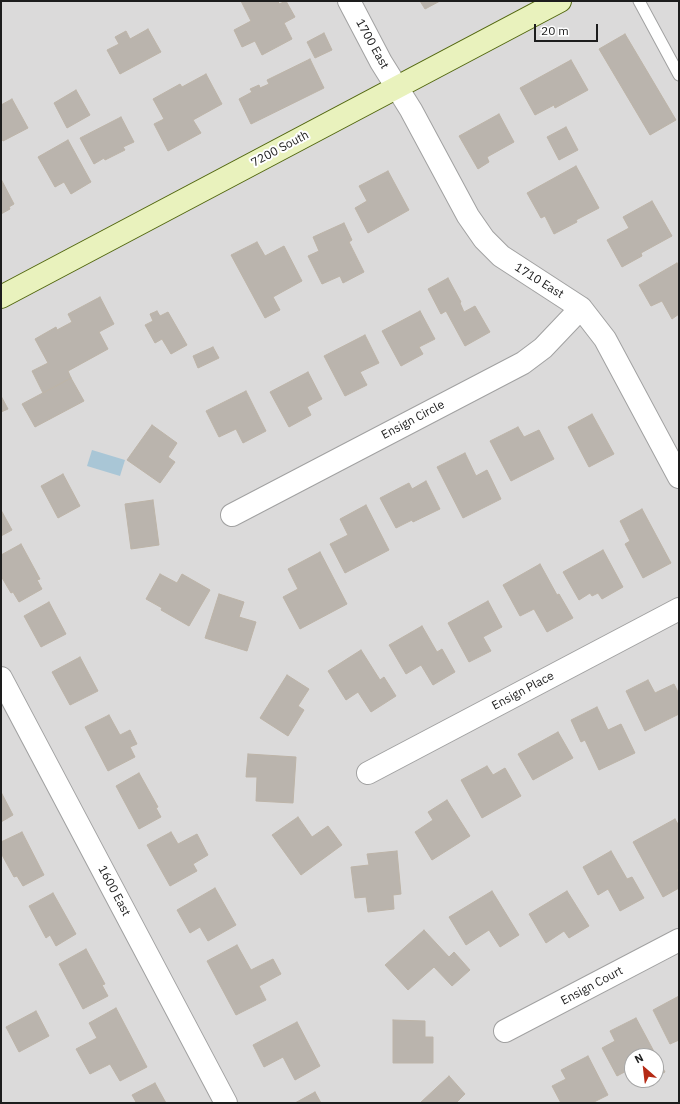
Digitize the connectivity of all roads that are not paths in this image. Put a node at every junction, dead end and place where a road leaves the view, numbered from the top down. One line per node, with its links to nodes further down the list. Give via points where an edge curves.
1 (349, 1): 5 (street, 1700 East)
2 (560, 1): 5 (street, 7200 South)
3 (639, 1): 4 (lane)
4 (679, 75)
5 (396, 87): 6 (street, 7200 South); 7 (street, 1710 East, via 468,216 484,239 501,256)
6 (1, 297)
7 (581, 308): 8 (street, 1710 East, via 605,339); 9 (street, Ensign Circle, via 543,348 523,363)
8 (679, 477)
9 (232, 515)
10 (679, 609): 12 (street, Ensign Place)
11 (1, 678): 15 (street, 1600 East)
12 (368, 773)
13 (679, 940): 14 (street, Ensign Court)
14 (505, 1031)
15 (226, 1103)

